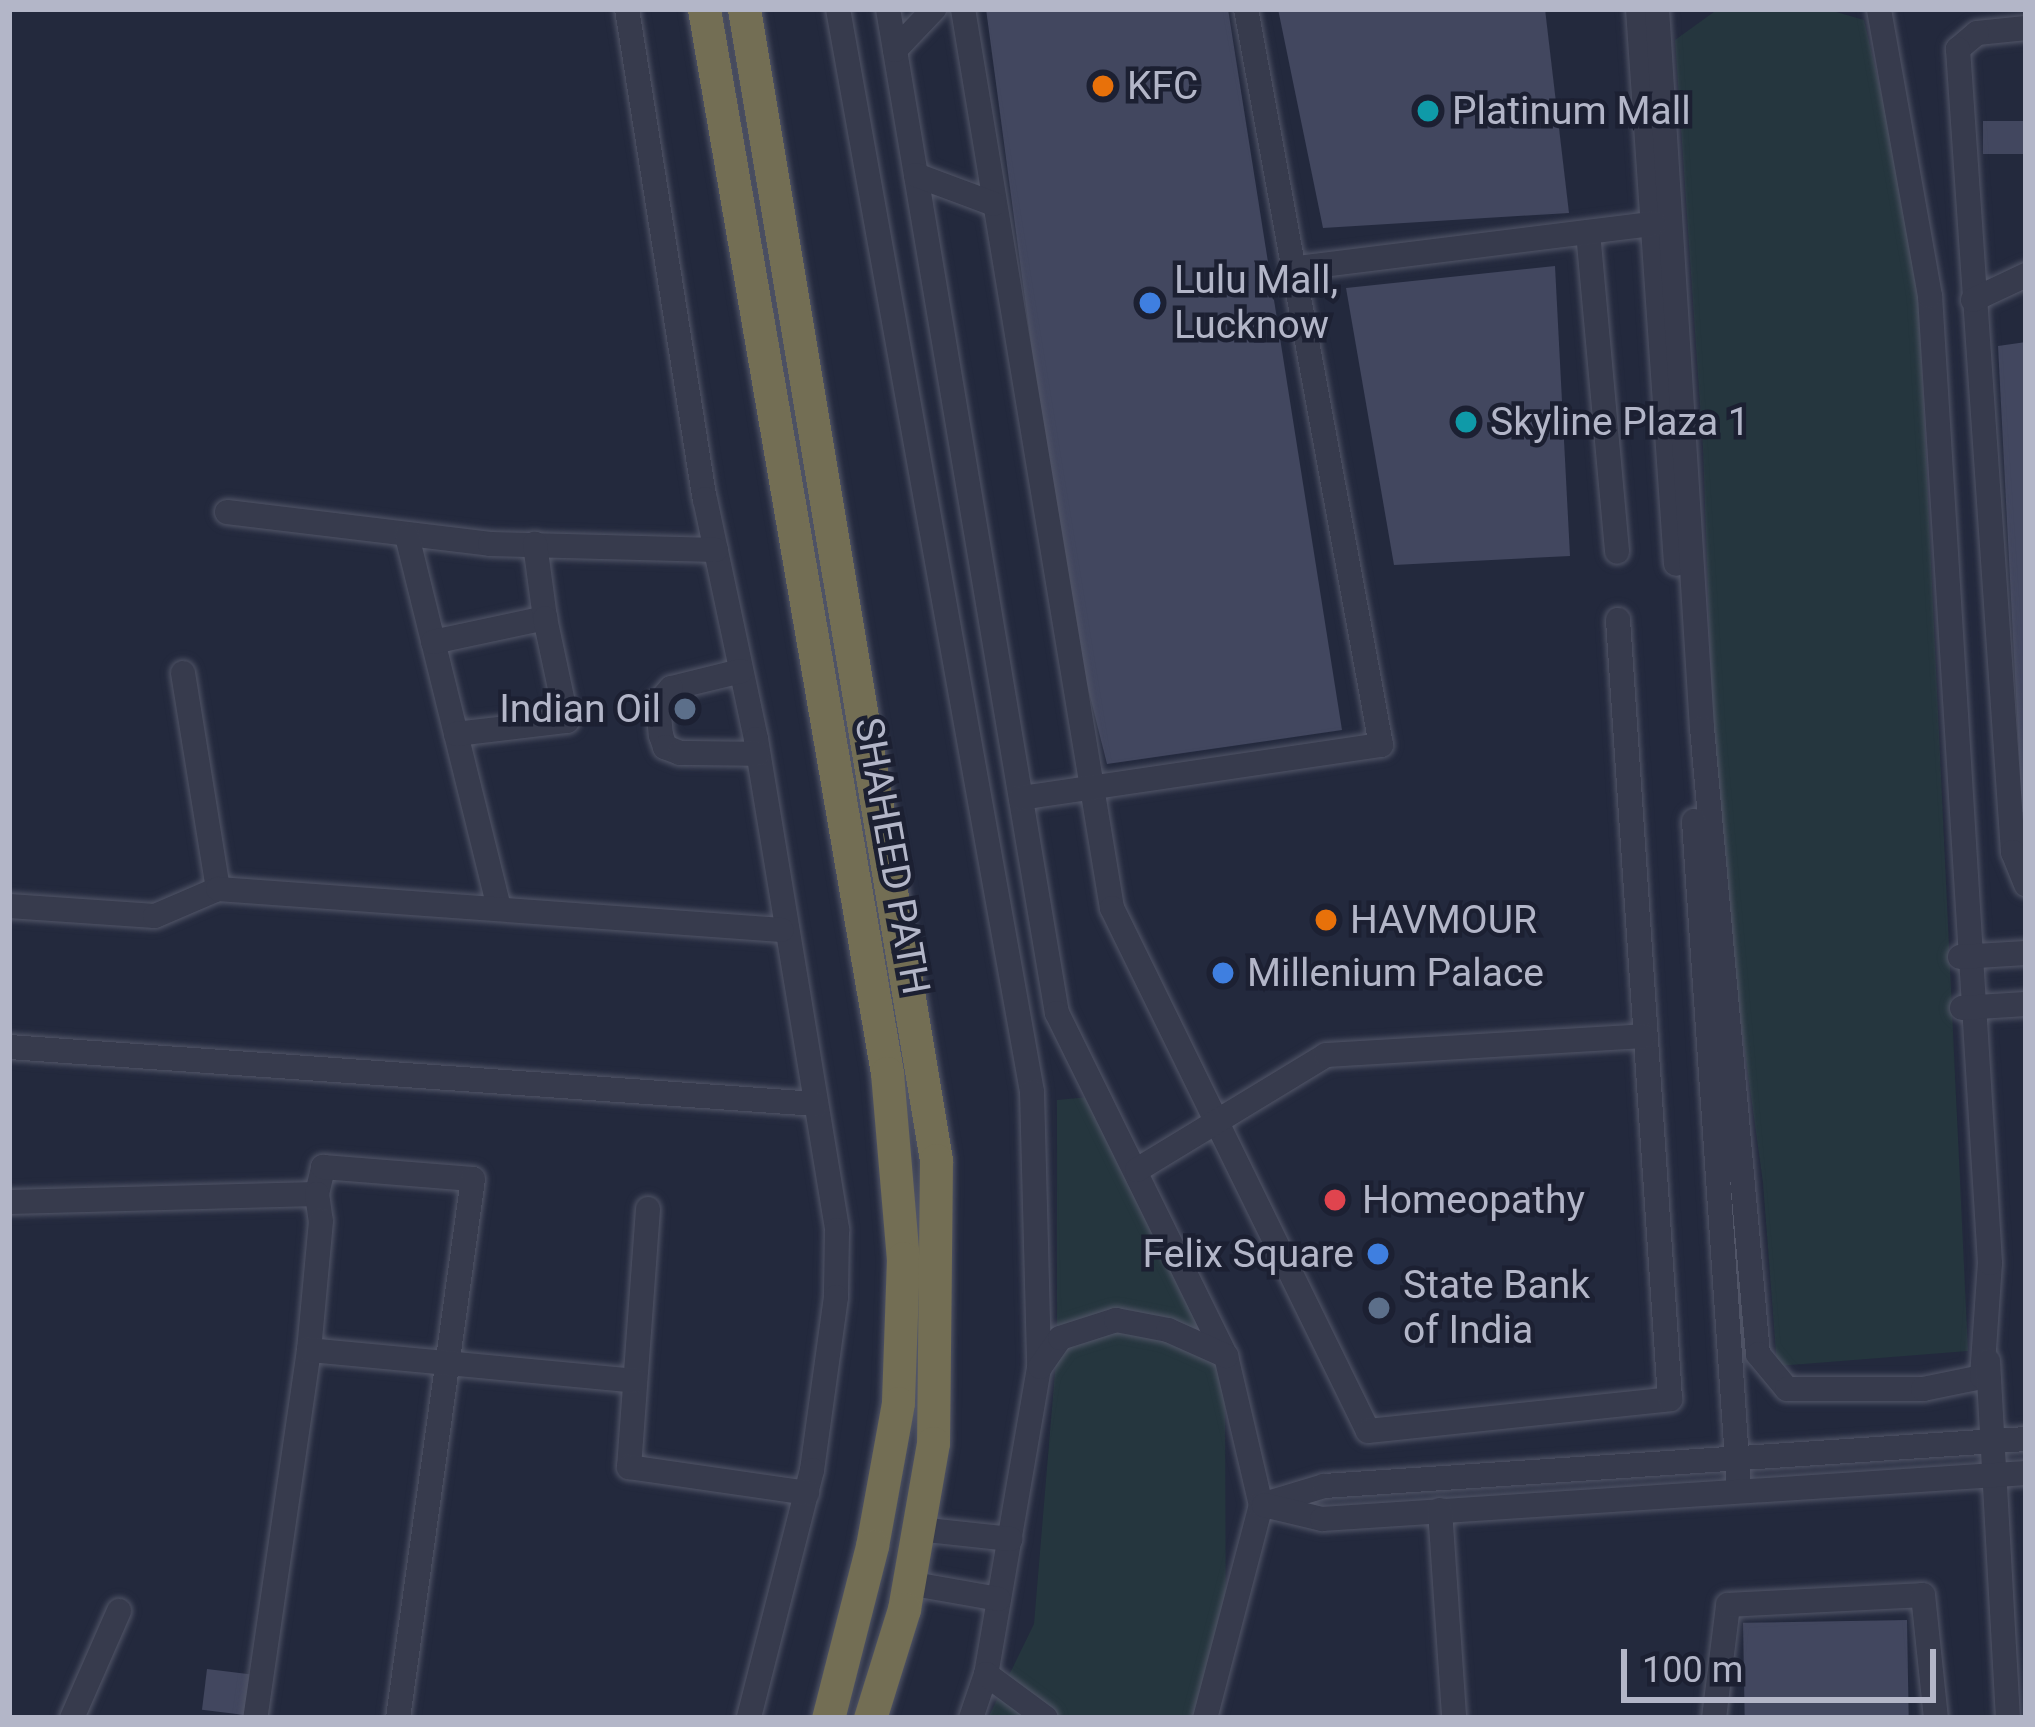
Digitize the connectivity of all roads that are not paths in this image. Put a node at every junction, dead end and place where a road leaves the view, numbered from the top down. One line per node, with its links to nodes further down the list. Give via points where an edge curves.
1 (627, 9): 25 (street)
2 (704, 9): 77 (highway, SHAHEED PATH, via 887,1073 903,1258 898,1403)
3 (744, 9): 67 (highway, SHAHEED PATH, via 936,1160 938,1330)
4 (838, 9): 56 (street, via 1031,1092)
5 (888, 9): 14 (street)
6 (934, 9): 14 (street)
7 (963, 9): 16 (street)
8 (1246, 9): 19 (street)
9 (1638, 9): 17 (street)
10 (1657, 9): 11 (street, via 1702,728 1758,1354 1787,1389 1923,1389 1982,1377 1990,1263 1930,296)
11 (1879, 9)
12 (1894, 9): 42 (street)
13 (2026, 28): 21 (street, via 1977,33 1958,49)
14 (895, 50): 15 (street)
15 (916, 175): 16 (street); 35 (street)
16 (994, 204): 34 (street)
17 (1653, 224): 18 (street); 60 (street)
18 (1588, 232): 19 (street); 26 (street)
19 (1298, 268): 34 (street, via 1381,745)
20 (2026, 274): 21 (street)
21 (1973, 300): 36 (street, via 2013,852)
22 (227, 512): 23 (street)
23 (406, 536): 24 (street); 29 (street)
24 (535, 544): 25 (street); 27 (street)
25 (716, 550): 30 (street)
26 (1617, 552)
27 (545, 618): 29 (street); 32 (street, via 567,721)
28 (1618, 620): 45 (street)
29 (433, 642): 32 (street)
30 (741, 671): 33 (street); 33 (street, via 671,688 658,703 661,735 680,753)
31 (183, 673): 37 (street)
32 (456, 734): 39 (street)
33 (758, 754): 40 (street)
34 (1094, 785): 35 (street); 48 (street, via 1112,908)
35 (1021, 798): 49 (street, via 1057,1013)
36 (2026, 884)
37 (218, 889): 38 (street, via 155,916); 39 (street)
38 (9, 906)
39 (499, 909): 40 (street)
40 (782, 930): 47 (street)
41 (2026, 953): 42 (street)
42 (1960, 957): 44 (street)
43 (2026, 1004): 44 (street)
44 (1962, 1008): 59 (street)
45 (1644, 1036): 48 (street, via 1326,1055); 48 (street, via 1670,1399 1368,1431)
46 (9, 1047): 47 (street)
47 (816, 1104): 64 (street, via 837,1230 836,1298)
48 (1215, 1126): 49 (street)
49 (1138, 1170): 54 (street)
50 (317, 1194): 51 (street); 53 (street); 55 (street, via 323,1167 473,1179)
51 (9, 1202)
52 (648, 1209): 57 (street)
53 (309, 1350): 55 (street); 74 (street)
54 (1226, 1356): 56 (street, via 1168,1330 1116,1320 1060,1338); 65 (street)
55 (450, 1361): 57 (street); 75 (street)
56 (1039, 1368): 68 (street)
57 (635, 1381): 64 (street, via 629,1467)
58 (2026, 1439): 59 (street)
59 (1994, 1442): 60 (street); 62 (street)
60 (1738, 1458): 63 (street); 65 (street, via 1324,1486)
61 (2026, 1473): 62 (street)
62 (1992, 1476): 63 (street); 85 (street)
63 (1739, 1489): 66 (street)
64 (807, 1493): 76 (street)
65 (1261, 1505): 66 (street, via 1322,1519); 81 (street)
66 (1440, 1510): 82 (street)
67 (918, 1529): 68 (street); 69 (highway, SHAHEED PATH)
68 (1010, 1539): 70 (street)
69 (908, 1583): 70 (street); 78 (highway, SHAHEED PATH)
70 (999, 1599): 72 (street)
71 (119, 1611): 73 (street)
72 (986, 1674): 79 (street); 80 (street)
73 (72, 1718)
74 (255, 1718)
75 (398, 1718)
76 (749, 1718)
77 (828, 1718)
78 (870, 1718)
79 (971, 1718)
80 (1046, 1718)
81 (1205, 1718)
82 (1454, 1718)
83 (1714, 1718): 84 (street, via 1728,1605 1923,1595)
84 (1936, 1718)
85 (2008, 1718)

